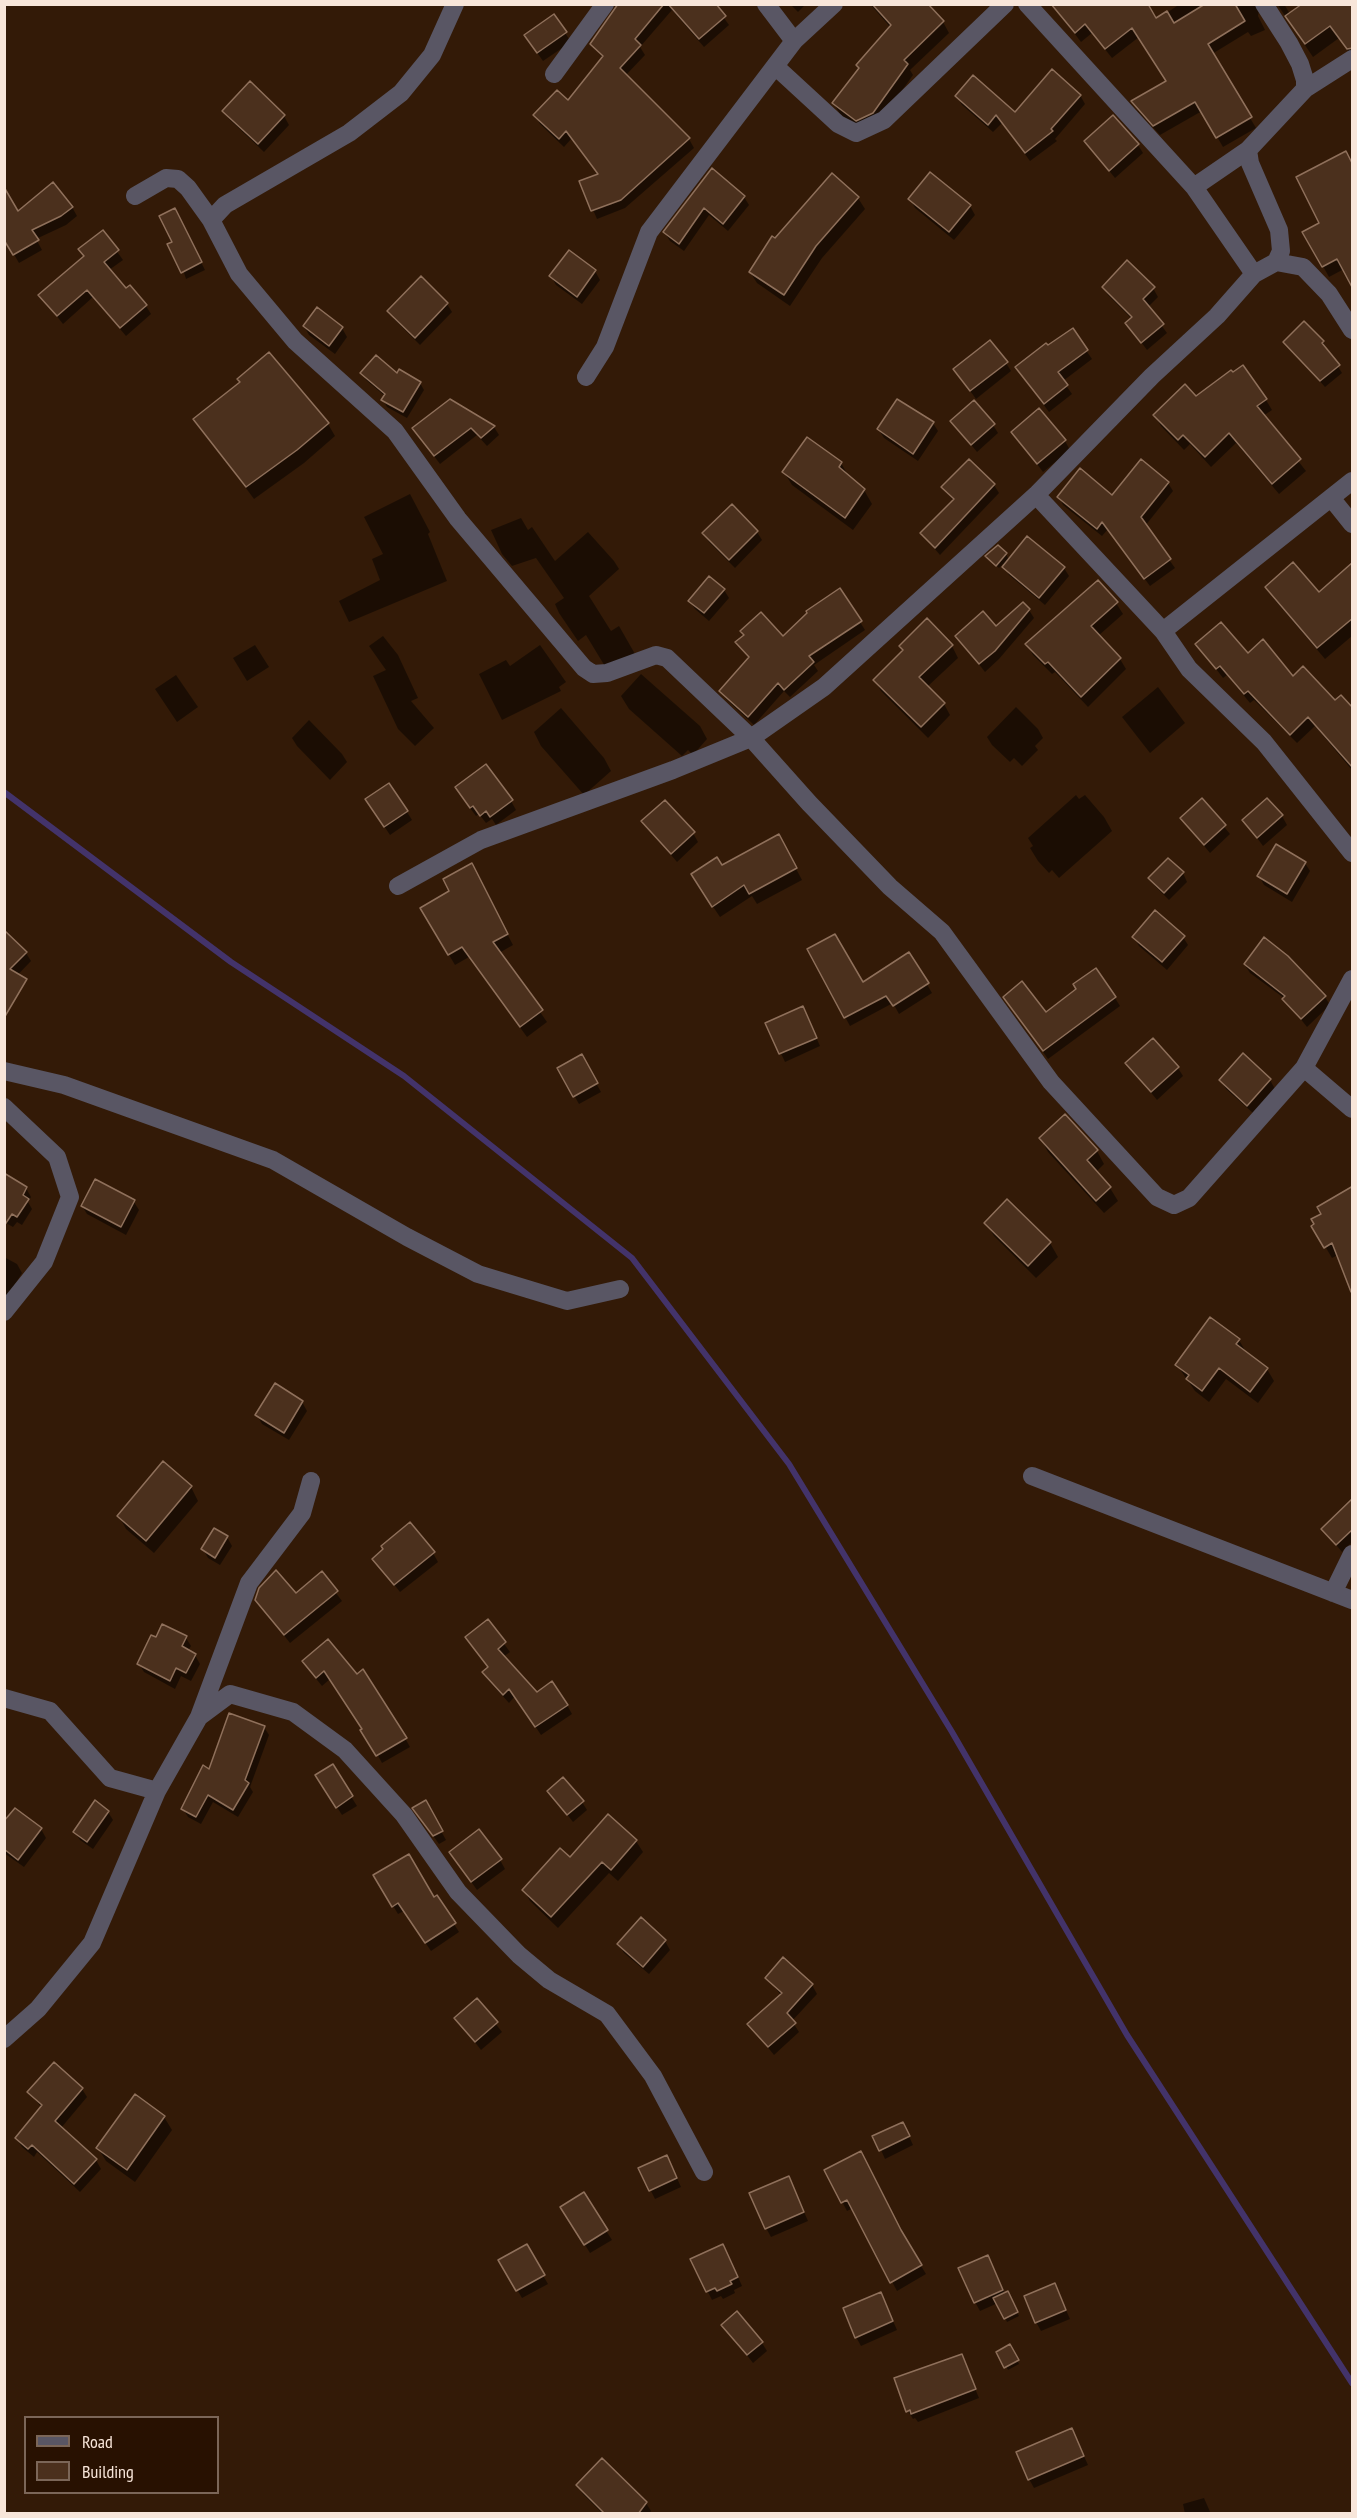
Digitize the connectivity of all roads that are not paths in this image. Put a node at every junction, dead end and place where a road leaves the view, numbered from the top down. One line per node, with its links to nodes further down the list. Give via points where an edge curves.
1 (455, 4): 16 (street, via 432,55 401,93 349,133 225,205)
2 (605, 4): 11 (street)
3 (766, 4): 8 (street)
4 (834, 4): 8 (street)
5 (1005, 4): 10 (street, via 884,120 855,133 838,124)
6 (1027, 4): 14 (street)
7 (1264, 4): 12 (street, via 1300,64)
8 (794, 41): 10 (street)
9 (1353, 59): 12 (street)
10 (775, 66): 20 (street, via 649,232 605,347)
11 (554, 74)
12 (1305, 89): 13 (street)
13 (1248, 150): 14 (street); 17 (street, via 1279,230 1281,251)
14 (1194, 187): 18 (street)
15 (135, 196): 16 (street, via 166,178 178,179)
16 (211, 220): 26 (street, via 239,274 295,341 395,431 458,519 584,668 592,674 607,673 656,655 667,658)
17 (1276, 262): 18 (street); 19 (street, via 1303,267 1329,294)
18 (1254, 274): 22 (street, via 1217,316 1152,376)
19 (1353, 330)
20 (586, 377)
21 (1353, 481): 23 (street)
22 (1036, 495): 25 (street); 26 (street, via 824,687)
23 (1332, 499): 24 (street); 25 (street)
24 (1353, 524)
25 (1164, 631): 27 (street, via 1189,669 1264,742)
26 (751, 738): 28 (street, via 481,840); 30 (street, via 890,887 942,932 1051,1082 1157,1197 1174,1205 1190,1198)
27 (1353, 854)
28 (398, 886)
29 (1353, 979): 30 (street)
30 (1304, 1068): 33 (street)
31 (4, 1071): 34 (street, via 64,1085 273,1160 478,1274 567,1301)
32 (4, 1107): 35 (street, via 57,1157 70,1197 44,1262)
33 (1353, 1109)
34 (620, 1289)
35 (4, 1312)
36 (1032, 1476): 39 (street)
37 (311, 1481): 42 (street, via 302,1513 249,1583)
38 (1353, 1554): 39 (street)
39 (1333, 1593): 40 (street)
40 (1353, 1600)
41 (4, 1698): 43 (street, via 50,1711 110,1778)
42 (199, 1717): 43 (street); 45 (street, via 230,1694 293,1713 345,1750 404,1815 458,1892 519,1955 549,1980 607,2014 653,2076)
43 (157, 1791): 44 (street, via 92,1943 38,2009)
44 (4, 2039)
45 (704, 2172)

